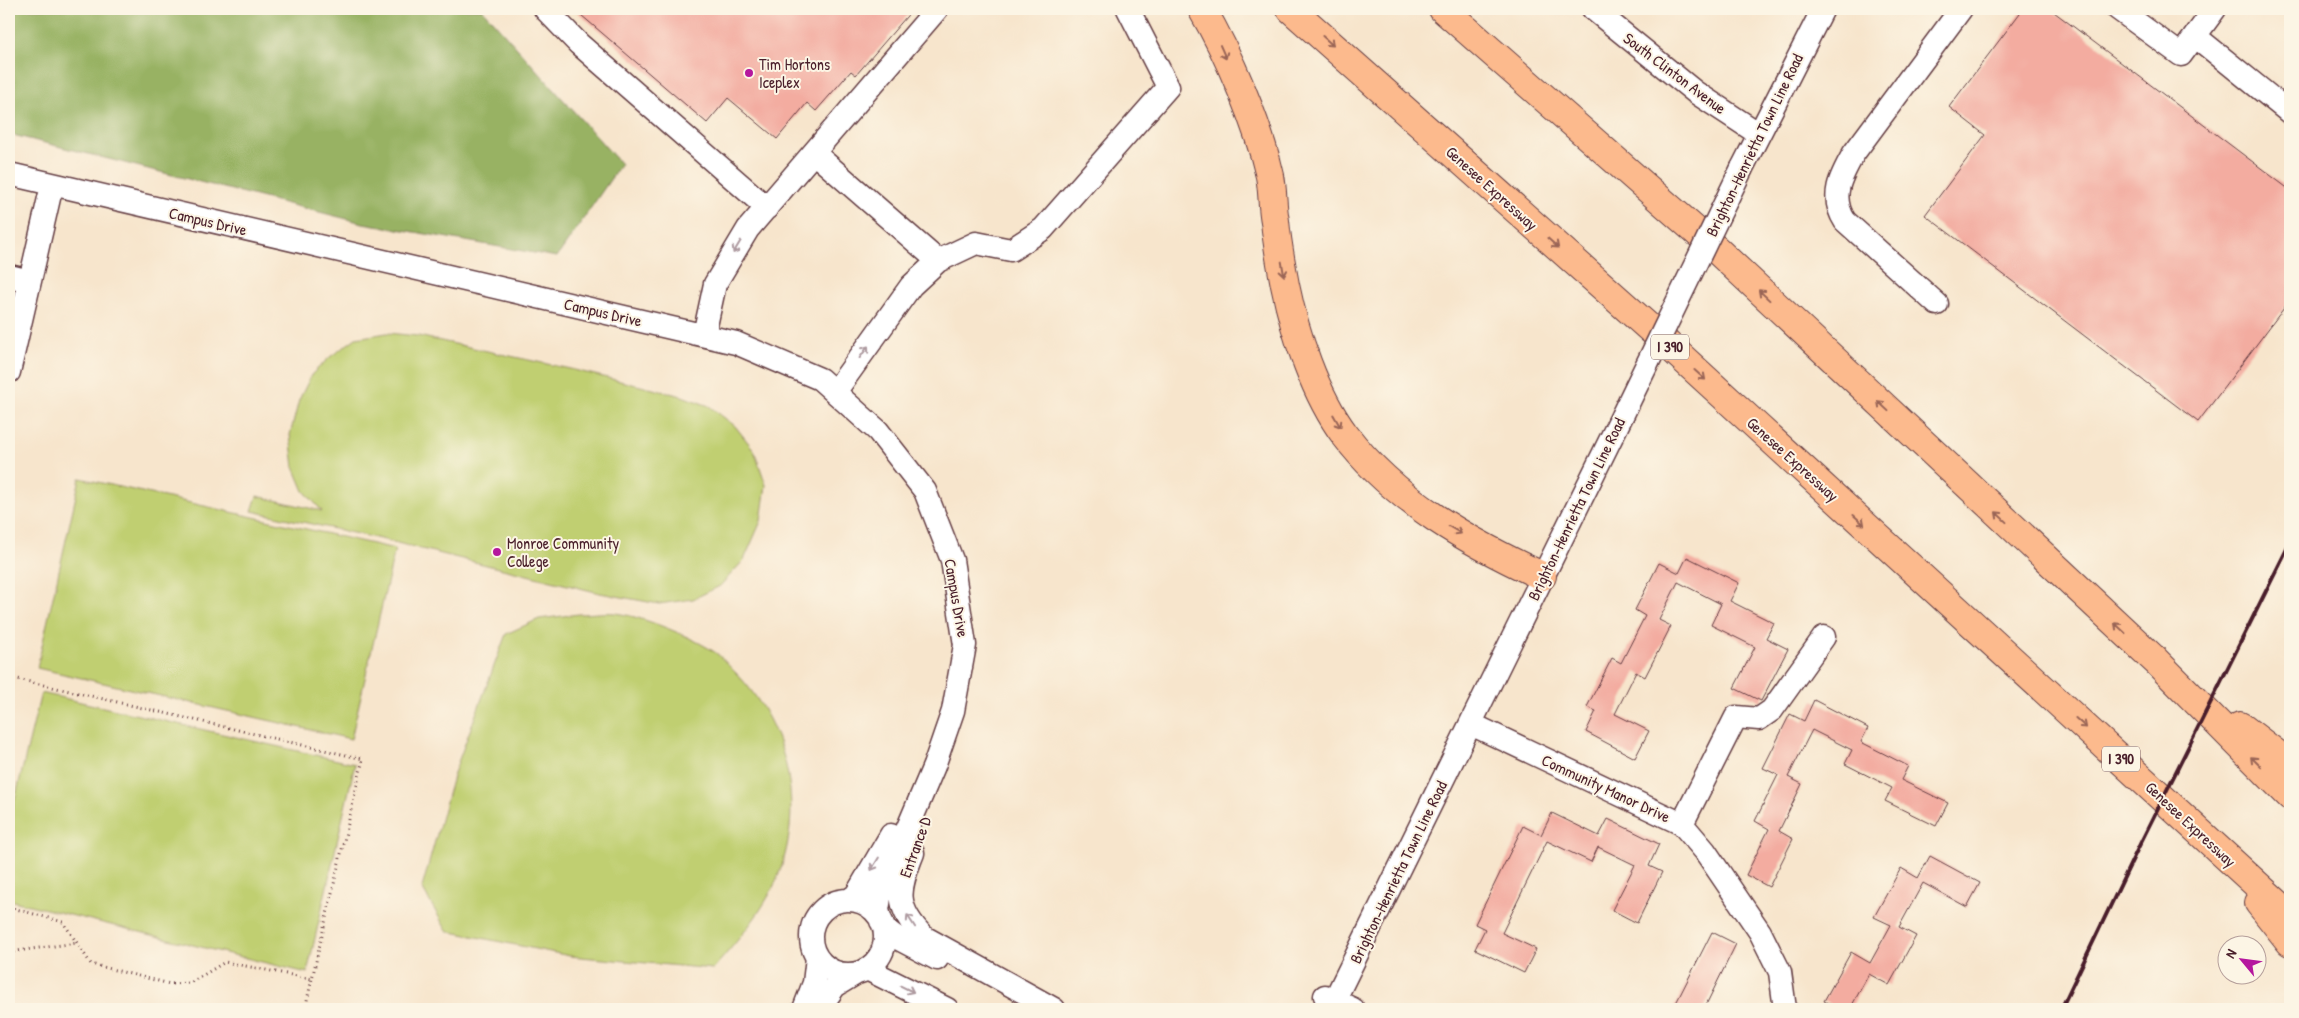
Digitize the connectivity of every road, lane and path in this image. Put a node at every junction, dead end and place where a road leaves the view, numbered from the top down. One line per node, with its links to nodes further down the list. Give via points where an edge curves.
1 (545, 9): 18 (street, via 579,44)
2 (937, 9): 15 (street)
3 (1128, 9): 19 (street, via 1168,87 1044,229 1011,250 976,243)
4 (1202, 9): 25 (highway, one-way to 25, via 1252,118 1270,177 1286,287 1302,350 1322,395 1345,434 1394,487 1418,507 1493,553)
5 (1291, 9): 34 (highway, Genesee Expressway / I 390, one-way to 34, via 1654,332)
6 (1443, 9): 27 (highway, one-way to 6, via 1705,239)
7 (1593, 9): 14 (street, South Clinton Avenue, via 1695,92)
8 (1823, 9): 14 (street, Brighton-Henrietta Town Line Road)
9 (1961, 9): 21 (street, via 1854,152 1837,191 1837,208 1844,221)
10 (2118, 9): 12 (street, via 2182,55)
11 (2215, 9): 12 (street)
12 (2196, 36): 13 (street)
13 (2290, 113)
14 (1759, 134): 25 (street, Brighton-Henrietta Town Line Road, bridge)
15 (814, 153): 18 (street); 19 (street)
16 (9, 174): 17 (street, Campus Drive)
17 (52, 184): 20 (street); 22 (street, Campus Drive)
18 (766, 208): 22 (street, one-way to 22, via 748,229 715,284)
19 (938, 262): 24 (street, one-way to 19, via 911,286)
20 (19, 278): 23 (street)
21 (1937, 304)
22 (704, 335): 24 (street, Campus Drive, via 736,343 820,379)
23 (9, 372)
24 (835, 392): 29 (street, Campus Drive, via 878,431 924,491 952,560 965,645)
25 (1542, 576): 30 (street, Brighton-Henrietta Town Line Road)
26 (1824, 637): 33 (street, via 1772,710 1759,719 1736,717)
27 (2156, 661): 31 (highway); 32 (highway, one-way to 27)
28 (9, 677): 45 (path, via 363,759)
29 (953, 711): 35 (street, Campus Drive, one-way to 35, via 880,855 856,895); 39 (street, Campus Drive, via 934,766 882,890 878,910); 48 (street, Entrance D, one-way to 29, via 924,937 909,922 904,908 900,894 904,876 947,761)
30 (1471, 724): 33 (street, Community Manor Drive); 47 (street, Brighton-Henrietta Town Line Road)
31 (2290, 764)
32 (2290, 796)
33 (1682, 824): 46 (street, Community Manor Drive, via 1705,851 1760,932 1780,972)
34 (2197, 829): 37 (highway, Genesee Expressway / I 390); 40 (highway)
35 (849, 900): 39 (street, via 871,908); 43 (street, via 837,901 817,916 810,940)
36 (10, 907): 38 (path); 41 (path, via 63,922)
37 (2290, 915)
38 (9, 918)
39 (882, 925): 44 (street, via 885,940 882,952 876,962); 48 (street, Entrance D, via 905,943 964,972)
40 (2290, 942)
41 (77, 943): 42 (path); 45 (path, via 91,964 170,984 190,983 226,962)
42 (9, 952)
43 (817, 957): 44 (street, via 831,970 843,974); 50 (street, via 814,983)
44 (861, 972): 51 (street, via 835,986); 52 (street, one-way to 52)
45 (312, 979): 49 (path)
46 (1781, 1004)
47 (1332, 1005)
48 (1047, 1006)
49 (305, 1009)
50 (804, 1009)
51 (819, 1009)
52 (947, 1009)

